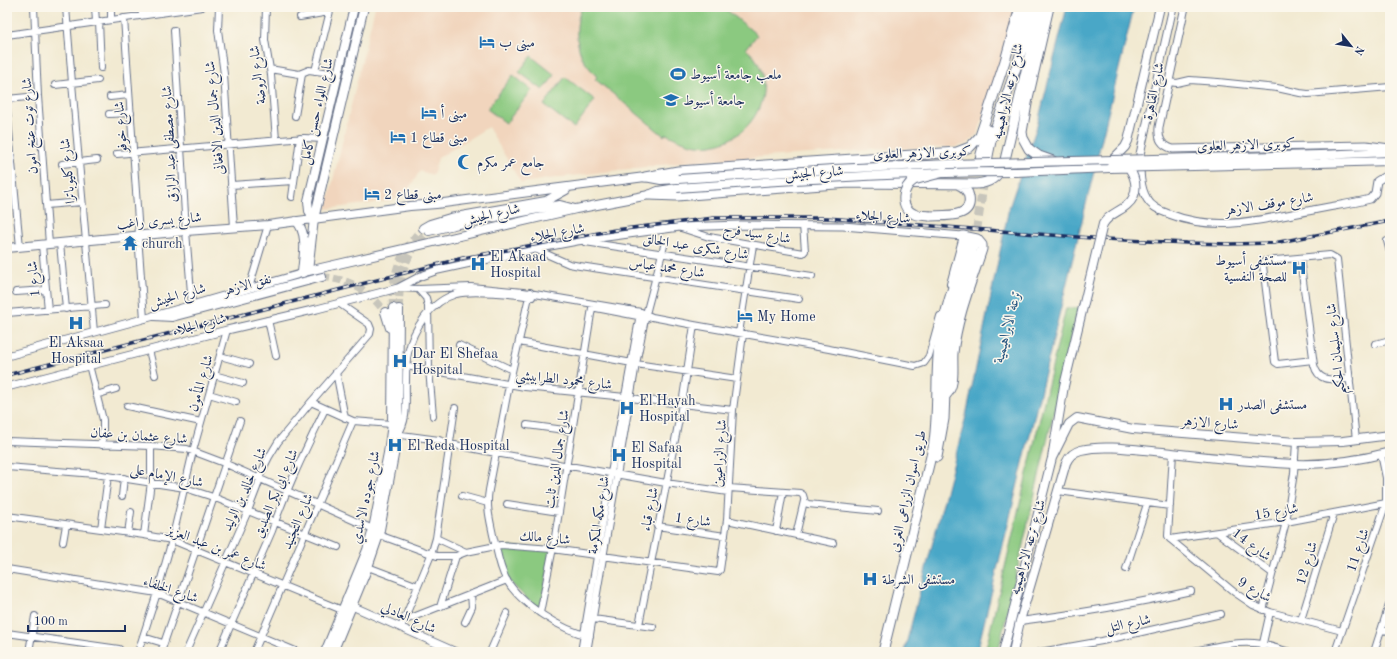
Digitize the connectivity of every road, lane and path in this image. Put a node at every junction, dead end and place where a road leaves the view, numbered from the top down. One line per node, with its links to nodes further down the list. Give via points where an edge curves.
1 (34, 7): 29 (street, شارع توت عنخ امون)
2 (66, 7): 26 (street, شارع كليوباترا)
3 (95, 7): 25 (street)
4 (111, 7): 24 (street)
5 (141, 7): 21 (street)
6 (202, 7): 19 (street)
7 (219, 7): 53 (street, شارع جمال الدين الافغانى, via 218,30)
8 (266, 7): 33 (street, شارع الروضة, via 265,40)
9 (354, 7): 27 (main road, شارع اللواء حسن كامل)
10 (364, 7): 28 (main road, شارع اللواء حسن كامل)
11 (1020, 7): 54 (main road, شارع ترعه الابراهيميه, via 982,132)
12 (1027, 7): 13 (main road, via 984,143 982,172)
13 (1034, 7)
14 (1041, 7): 72 (main road, شارع ترعه الابراهيميه, via 1006,157 1002,169)
15 (1049, 7): 66 (main road, via 1022,132 1026,144 1034,153)
16 (1160, 7): 64 (main road, via 1128,140 1125,147)
17 (1173, 7): 90 (street, شارع موقف الازهر, via 1142,142 1140,165 1144,192 1147,200 1155,207 1177,217)
18 (1185, 7): 38 (street, شارع القاهرة)
19 (178, 9): 21 (street)
20 (330, 10): 22 (street); 34 (street)
21 (142, 15): 23 (street)
22 (300, 16)
23 (124, 18): 24 (street); 42 (street, شارع خوفو)
24 (111, 20): 25 (street)
25 (98, 22): 26 (street); 32 (street)
26 (67, 26): 29 (street); 39 (street, شارع كليوباترا)
27 (350, 26): 28 (main road); 36 (main road, شارع اللواء حسن كامل)
28 (359, 28): 87 (main road, شارع اللواء حسن كامل)
29 (35, 30): 31 (street); 43 (street, شارع توت عنخ امون)
30 (174, 30): 56 (street, شارع مصطفى عبد الرازق)
31 (7, 35)
32 (101, 68)
33 (270, 69): 35 (street); 52 (street, شارع الروضة)
34 (315, 71): 35 (street, via 309,70); 36 (street)
35 (302, 74): 49 (street)
36 (338, 74): 51 (main road, شارع اللواء حسن كامل)
37 (98, 80): 39 (street)
38 (1168, 82): 41 (street, via 1218,82 1308,94); 55 (street, شارع القاهرة, via 1158,135 1161,142 1173,149 1350,145)
39 (72, 83): 40 (street); 63 (street, شارع كليوباترا)
40 (55, 85)
41 (1390, 87)
42 (129, 95): 44 (street); 47 (street, شارع خوفو)
43 (38, 96): 45 (street); 83 (street, شارع توت عنخ امون)
44 (110, 96)
45 (7, 99)
46 (7, 110): 104 (street)
47 (131, 113): 48 (street); 58 (street, شارع خوفو)
48 (109, 114)
49 (295, 116)
50 (300, 138): 51 (street); 52 (street); 73 (street)
51 (323, 139): 87 (main road, شارع اللواء حسن كامل, via 308,204)
52 (276, 140): 53 (street)
53 (229, 144): 56 (street); 77 (street, شارع جمال الدين الافغانى)
54 (970, 147): 59 (main road, شارع الجيش)
55 (1390, 148)
56 (181, 149): 58 (street); 94 (street, شارع مصطفى عبد الرازق)
57 (1390, 152): 61 (main road)
58 (134, 153): 60 (street); 95 (street, شارع خوفو)
59 (946, 153): 71 (main road, شارع الجيش, via 678,171); 75 (main road, via 932,168 933,174)
60 (117, 154)
61 (1319, 159): 64 (main road, كوبرى الازهر العلوى, bridge); 65 (main road); 68 (main road, كوبرى الازهر العلوى, bridge)
62 (97, 160): 63 (street)
63 (78, 161): 67 (street); 81 (street, شارع كليوباترا)
64 (1111, 161): 66 (main road, كوبرى الازهر العلوى, bridge)
65 (1390, 161)
66 (1055, 162): 74 (main road, كوبرى الازهر العلوى, bridge, via 833,169)
67 (62, 164)
68 (1129, 168): 69 (main road, كوبرى الازهر العلوى, bridge); 201 (main road, bridge, via 1136,183 1136,190 1132,200 1110,215 1103,224 1064,386)
69 (944, 172): 74 (main road, كوبرى الازهر العلوى, bridge); 76 (main road, bridge, via 914,180 907,186 904,200 910,211 930,216 957,215 966,210 969,195)
70 (1390, 173): 85 (street, شارع موقف الازهر, via 1377,182 1370,199)
71 (645, 177): 74 (main road, كوبرى الازهر العلوى); 78 (main road, شارع الجيش)
72 (994, 179): 76 (main road, شارع الجيش, via 983,183)
73 (294, 181): 77 (street); 80 (street)
74 (678, 184): 79 (main road, كوبرى الازهر العلوى)
75 (945, 184): 76 (main road, شارع الجيش); 79 (main road, شارع الجيش, via 849,183 677,196)
76 (957, 184)
77 (232, 185): 92 (street, شارع جمال الدين الافغانى)
78 (571, 188): 84 (main road, via 546,201 450,218 430,224 426,230 557,205); 87 (main road, شارع الجيش)
79 (649, 195): 84 (main road, شارع الجيش)
80 (292, 197)
81 (82, 202): 83 (street); 96 (street, شارع كليوباترا)
82 (1310, 202): 85 (street)
83 (46, 205): 102 (street, شارع توت عنخ امون)
84 (576, 209): 111 (main road, شارع الجيش)
85 (1312, 210): 90 (street, شارع موقف الازهر)
86 (1230, 216): 90 (street)
87 (314, 219): 88 (main road, شارع يسرى راغب); 111 (main road, شارع اللواء حسن كامل)
88 (296, 221): 89 (main road, شارع يسرى راغب); 111 (main road, via 301,226 304,236)
89 (268, 224): 92 (main road, شارع يسرى راغب); 115 (street)
90 (1230, 224)
91 (803, 225): 93 (street, شارع الجلاء); 98 (street, شارع الجلاء, via 884,229); 103 (street, شارع سيد فرج, via 804,253)
92 (234, 227): 94 (main road, شارع يسرى راغب)
93 (680, 227): 97 (street, شارع الجلاء); 103 (street, شارع سيد فرج, via 703,236)
94 (186, 231): 95 (main road, شارع يسرى راغب); 125 (street, شارع مصطفى عبد الرازق)
95 (138, 235): 96 (main road, شارع يسرى راغب); 135 (street, شارع خوفو)
96 (86, 240): 101 (main road, شارع يسرى راغب); 126 (street, شارع كليوباترا)
97 (577, 241): 106 (street, شارع الجلاء); 108 (street, شارع شكرى عبد الخالق)
98 (968, 241): 140 (street, شارع الجلاء, via 929,356 924,363 914,366); 171 (main road, طريق اسوان الزراعى الغربى, via 946,353); 171 (main road, via 977,239 982,248 961,312 955,339 952,385); 322 (main road, طريق اسوان الزراعى الغربى, via 943,325 933,448)
99 (1387, 241): 107 (street)
100 (665, 242): 108 (street, شارع مكه المكرمة)
101 (60, 243): 102 (main road, شارع يسرى راغب); 128 (street)
102 (45, 244): 104 (main road, شارع يسرى راغب); 118 (street, شارع 1)
103 (753, 245): 110 (street, شارع الزراعيين)
104 (20, 247): 105 (main road, شارع يسرى راغب)
105 (7, 248)
106 (535, 249): 114 (street, شارع محمد عباس, via 575,265); 116 (street, شارع الجلاء, via 430,272)
107 (1390, 252)
108 (662, 254): 110 (street, شارع شكرى عبد الخالق); 114 (street, شارع مكه المكرمة)
109 (1300, 258): 151 (street); 151 (street, via 1265,261 1263,264 1275,362 1278,364); 163 (street, شارع سليمان الحكيم, via 1330,255 1338,261)
110 (749, 266): 112 (street, شارع شكرى عبد الخالق); 119 (street, شارع الزراعيين)
111 (305, 272): 115 (street, شارع الجيش)
112 (812, 276)
113 (322, 277): 133 (main road, نفق الازهر, via 172,317)
114 (656, 278): 119 (street, شارع محمد عباس); 134 (street, شارع مكه المكرمة)
115 (249, 288): 125 (street, شارع الجيش)
116 (398, 288): 117 (street, شارع الجلاء); 123 (street, شارع الجلاء)
117 (418, 289): 121 (street, شارع الجلاء, via 471,288); 132 (street, via 426,298)
118 (46, 290): 120 (street); 129 (street, شارع 1)
119 (746, 290): 122 (street, شارع محمد عباس); 140 (street, شارع الزراعيين)
120 (16, 292)
121 (529, 294): 127 (street, شارع الجلاء); 132 (street, شارع الجلاء, via 464,292 444,299); 134 (street, شارع الجلاء); 143 (street)
122 (799, 299)
123 (340, 304): 136 (street, شارع الجلاء); 158 (street, شارع خالد بن الوليد, via 369,324 371,332)
124 (105, 305): 126 (street)
125 (192, 305): 133 (street, شارع الجيش)
126 (91, 307): 128 (street); 139 (street, شارع كليوباترا)
127 (592, 308): 134 (street, شارع الجلاء); 147 (street, شارع جمال الدين ثابت)
128 (66, 309): 129 (street)
129 (48, 310): 131 (street)
130 (385, 312): 141 (main road)
131 (7, 313)
132 (428, 314): 155 (street, شارع جوده الاسدي, via 411,341); 156 (street)
133 (154, 316): 135 (street, شارع الجيش)
134 (645, 316): 137 (street, شارع الجلاء); 152 (street, شارع مكه المكرمة)
135 (144, 319): 139 (street, شارع الجيش)
136 (268, 320): 138 (street, شارع الجلاء); 150 (street)
137 (694, 325): 140 (street, شارع الجلاء); 159 (street, شارع قباء)
138 (227, 330): 146 (street, شارع الجلاء); 149 (street, شارع المأمون)
139 (94, 332): 148 (street, شارع الجيش)
140 (741, 334): 162 (street, شارع الزراعيين)
141 (392, 340): 185 (main road, شارع جوده الاسدي); 188 (main road, شارع جوده الاسدي, via 396,308 399,348)
142 (1390, 340): 144 (street)
143 (519, 342): 147 (street); 157 (street)
144 (1375, 344)
145 (459, 345): 157 (street)
146 (148, 350): 154 (street, شارع الجلاء); 160 (street)
147 (584, 354): 152 (street); 168 (street, شارع جمال الدين ثابت)
148 (7, 356)
149 (220, 356): 153 (street); 161 (street, شارع المأمون)
150 (276, 356)
151 (1313, 360): 163 (street, via 1316,371 1323,378)
152 (634, 363): 159 (street); 172 (street, شارع مكه المكرمة)
153 (248, 364)
154 (89, 365): 166 (street, شارع الجلاء); 170 (street)
155 (406, 366): 156 (street, شارع محمود الطرابيشي); 188 (street, شارع جوده الاسدي, via 405,417 403,426)
156 (429, 370): 165 (street, شارع محمود الطرابيشي); 180 (street)
157 (512, 370): 165 (street)
158 (336, 372): 174 (street, شارع خالد بن الوليد); 181 (street)
159 (688, 372): 162 (street); 175 (street, شارع قباء)
160 (155, 375)
161 (214, 376): 164 (street); 169 (street, شارع المأمون)
162 (737, 379): 179 (street, شارع الزراعيين)
163 (1350, 379): 190 (street, شارع سليمان الحكيم)
164 (242, 383)
165 (509, 385): 168 (street, شارع محمود الطرابيشي); 198 (street)
166 (7, 387)
167 (116, 390): 170 (street)
168 (578, 392): 172 (street, شارع محمود الطرابيشي); 187 (street, شارع جمال الدين ثابت)
169 (209, 394): 173 (street); 184 (street, شارع المأمون)
170 (96, 395): 194 (street, via 103,424)
171 (945, 396): 323 (main road, طريق اسوان الزراعى الغربى, via 940,443)
172 (628, 398): 175 (street, شارع محمود الطرابيشي); 206 (street, شارع مكه المكرمة)
173 (236, 402)
174 (311, 402): 178 (street); 209 (street, شارع خالد بن الوليد, via 273,450)
175 (682, 404): 179 (street, شارع محمود الطرابيشي); 211 (street, شارع قباء)
176 (127, 406): 184 (street)
177 (455, 408): 193 (street)
178 (325, 409): 181 (street); 214 (street, شارع ابى بكر الصديق)
179 (733, 410): 213 (street, شارع الزراعيين)
180 (433, 416)
181 (345, 418): 183 (street)
182 (240, 421): 202 (street)
183 (353, 421): 185 (street); 223 (street, شارع التجنيد)
184 (201, 422): 196 (street, شارع المأمون)
185 (392, 424): 188 (main road, شارع جوده الاسدي)
186 (527, 425): 187 (street)
187 (572, 431): 203 (street, شارع جمال الدين ثابت)
188 (394, 434): 193 (street, via 439,440); 239 (main road, شارع جوده الاسدي); 245 (main road, شارع جوده الاسدي)
189 (1390, 435): 190 (main road, شارع الازهر)
190 (1356, 440): 192 (main road, شارع الازهر)
191 (7, 441): 194 (street, شارع عثمان بن عفان)
192 (1296, 442): 201 (main road, شارع الازهر, via 1133,429 1077,418 1069,424); 204 (street)
193 (450, 444): 198 (street); 248 (street)
194 (102, 445): 195 (street, شارع عثمان بن عفان)
195 (151, 446): 196 (street, شارع عثمان بن عفان); 210 (street)
196 (193, 451): 202 (street, شارع عثمان بن عفان); 212 (street, شارع المأمون)
197 (1390, 452): 200 (main road)
198 (496, 453): 203 (street); 221 (street)
199 (1173, 453): 204 (main road); 215 (main road, شارع ترعه الابراهيميه, via 1111,448 1089,448 1074,452 1066,463); 226 (street)
200 (1381, 454): 204 (main road, via 1338,461); 222 (street, شارع 11, via 1386,478)
201 (1052, 458): 324 (main road, شارع ترعه الابراهيميه)
202 (224, 463): 209 (street, شارع عثمان بن عفان); 219 (street)
203 (567, 464): 206 (street); 230 (street, شارع جمال الدين ثابت)
204 (1294, 464): 235 (street)
205 (7, 467): 207 (street, شارع الإمام على)
206 (614, 473): 211 (street); 259 (street, شارع مكه المكرمة)
207 (108, 476): 208 (street, شارع الإمام على); 238 (street)
208 (124, 478): 210 (street, شارع الإمام على); 217 (street)
209 (260, 478): 214 (street, شارع عثمان بن عفان); 227 (street, شارع خالد بن الوليد)
210 (151, 482): 212 (street, شارع الإمام على); 244 (street)
211 (666, 482): 213 (street); 237 (street, شارع قباء)
212 (185, 488): 219 (street, شارع الإمام على); 250 (street, شارع المأمون)
213 (728, 490): 216 (street); 233 (street, شارع الزراعيين)
214 (287, 491): 223 (street, شارع عثمان بن عفان); 234 (street, شارع ابى بكر الصديق)
215 (1058, 491): 225 (street); 289 (main road, شارع ترعه الابراهيميه)
216 (783, 492): 220 (street, via 802,494); 240 (street)
217 (122, 496)
218 (462, 496): 221 (street)
219 (213, 497): 227 (street, شارع الإمام على); 255 (street)
220 (804, 501): 228 (street, via 808,504); 246 (street)
221 (488, 503): 253 (street)
222 (1386, 503): 231 (street, شارع 15); 296 (street, شارع 11)
223 (318, 504): 239 (street, شارع عثمان بن عفان); 243 (street, شارع التجنيد)
224 (507, 504): 230 (street)
225 (1147, 504): 226 (street); 265 (street)
226 (1170, 506): 249 (street)
227 (248, 511): 234 (street, شارع الإمام على); 261 (street, شارع خالد بن الوليد)
228 (878, 511)
229 (131, 512): 241 (street)
230 (560, 512): 256 (street, شارع جمال الدين ثابت)
231 (1334, 513): 235 (street, شارع 15); 288 (street, شارع 12)
232 (7, 516): 236 (street, شارع عمر بن عبد العزيز)
233 (726, 520): 240 (street); 247 (street, شارع الزراعيين)
234 (275, 522): 243 (street, شارع الإمام على); 266 (street, شارع ابى بكر الصديق)
235 (1286, 522): 242 (street, شارع 15); 268 (street)
236 (66, 524): 238 (street, شارع عمر بن عبد العزيز); 251 (street)
237 (658, 526): 247 (street, شارع 1); 262 (street, شارع قباء)
238 (101, 529): 241 (street, شارع عمر بن عبد العزيز)
239 (373, 529): 279 (main road, شارع جوده الاسدي)
240 (776, 531): 246 (street)
241 (128, 533): 244 (street, شارع عمر بن عبد العزيز)
242 (1218, 533): 249 (street, شارع 15); 268 (street, شارع 14)
243 (305, 534): 254 (street, شارع الإمام على); 270 (street, شارع التجنيد)
244 (144, 535): 250 (street, شارع عمر بن عبد العزيز)
245 (379, 535): 258 (street, شارع مالك); 263 (main road, شارع جوده الاسدي)
246 (796, 535): 252 (street)
247 (724, 536): 267 (street, شارع الزراعيين, via 720,570)
248 (436, 538): 257 (street); 258 (street)
249 (1170, 539): 280 (street, شارع 9, via 1239,596)
250 (172, 540): 255 (street, شارع عمر بن عبد العزيز); 273 (street, شارع المأمون)
251 (63, 542)
252 (833, 543)
253 (496, 546): 256 (street, شارع مالك); 257 (street, شارع مالك); 269 (street, via 501,568)
254 (338, 547)
255 (195, 549): 261 (street, شارع عمر بن عبد العزيز); 275 (street)
256 (552, 549): 259 (street, شارع مالك); 284 (street, شارع جمال الدين ثابت)
257 (466, 552): 260 (street, شارع مالك)
258 (431, 555): 260 (street, شارع مالك); 271 (street)
259 (600, 555): 262 (street, شارع مالك); 287 (street, شارع مكه المكرمة); 299 (street, شارع مكه المكرمة)
260 (456, 556): 278 (street)
261 (225, 561): 266 (street, شارع عمر بن عبد العزيز); 281 (street, شارع خالد بن الوليد)
262 (651, 563): 267 (street, شارع مالك); 293 (street, شارع قباء)
263 (368, 567): 271 (street); 277 (main road, شارع جوده الاسدي)
264 (7, 569): 273 (street, شارع الخلفاء)
265 (1126, 569)
266 (254, 573): 270 (street, شارع عمر بن عبد العزيز); 291 (street, شارع ابى بكر الصديق)
267 (717, 573)
268 (1272, 573): 280 (street)
269 (507, 580): 274 (street); 284 (street, via 516,592)
270 (283, 585): 279 (street, شارع عمر بن عبد العزيز); 302 (street, شارع التجنيد)
271 (418, 586): 292 (street)
272 (1191, 591): 289 (street, via 1078,614)
273 (157, 594): 275 (street, شارع الخلفاء); 301 (street, شارع المأمون)
274 (471, 594): 278 (street); 290 (street, via 472,607)
275 (177, 602): 281 (street, شارع الخلفاء); 303 (street)
276 (1390, 602): 295 (street)
277 (352, 606): 292 (street, شارع العادلي); 317 (main road, شارع جوده الاسدي)
278 (440, 607): 292 (street)
279 (342, 610): 316 (main road, شارع جوده الاسدي)
280 (1263, 610): 282 (street, شارع 9)
281 (203, 612): 291 (street, شارع الخلفاء); 312 (street, شارع خالد بن الوليد)
282 (1270, 612): 288 (street, شارع 9); 304 (street)
283 (507, 613): 319 (street)
284 (540, 613): 299 (street, via 563,627)
285 (1221, 614): 326 (street, شارع التل)
286 (35, 616): 300 (street)
287 (593, 619): 293 (street); 299 (street, شارع مكه المكرمة)
288 (1302, 620): 296 (street, شارع 9)
289 (1020, 621): 325 (main road, شارع ترعه الابراهيميه)
290 (465, 622)
291 (231, 624): 302 (street, شارع الخلفاء); 313 (street, شارع ابى بكر الصديق)
292 (402, 624): 307 (street, شارع العادلي)
293 (639, 626): 294 (street)
294 (653, 628)
295 (1381, 630): 297 (street); 331 (street)
296 (1342, 631): 330 (street, شارع 11)
297 (1390, 631)
298 (7, 633): 300 (street)
299 (587, 636): 320 (street, شارع مكه المكرمة); 321 (street, شارع مكه المكرمة)
300 (32, 637): 305 (street); 309 (street)
301 (143, 637): 303 (street); 310 (street, شارع المأمون)
302 (261, 637): 314 (street, شارع التجنيد); 315 (street, شارع الخلفاء)
303 (163, 643): 311 (street)
304 (1263, 644): 308 (street, via 1242,643); 328 (street); 329 (street)
305 (98, 649): 306 (street)
306 (119, 649)
307 (443, 649): 318 (street, شارع العادلي)
308 (1217, 649): 327 (street)
309 (29, 652)
310 (138, 652)
311 (161, 652)
312 (186, 652)
313 (220, 652)
314 (254, 652)
315 (298, 652)
316 (325, 652)
317 (332, 652)
318 (456, 652)
319 (490, 652)
320 (581, 652)
321 (588, 652)
322 (883, 652)
323 (887, 652)
324 (1003, 652)
325 (1013, 652)
326 (1040, 652)
327 (1189, 652)
328 (1261, 652)
329 (1290, 652)
330 (1335, 652)
331 (1374, 652)

